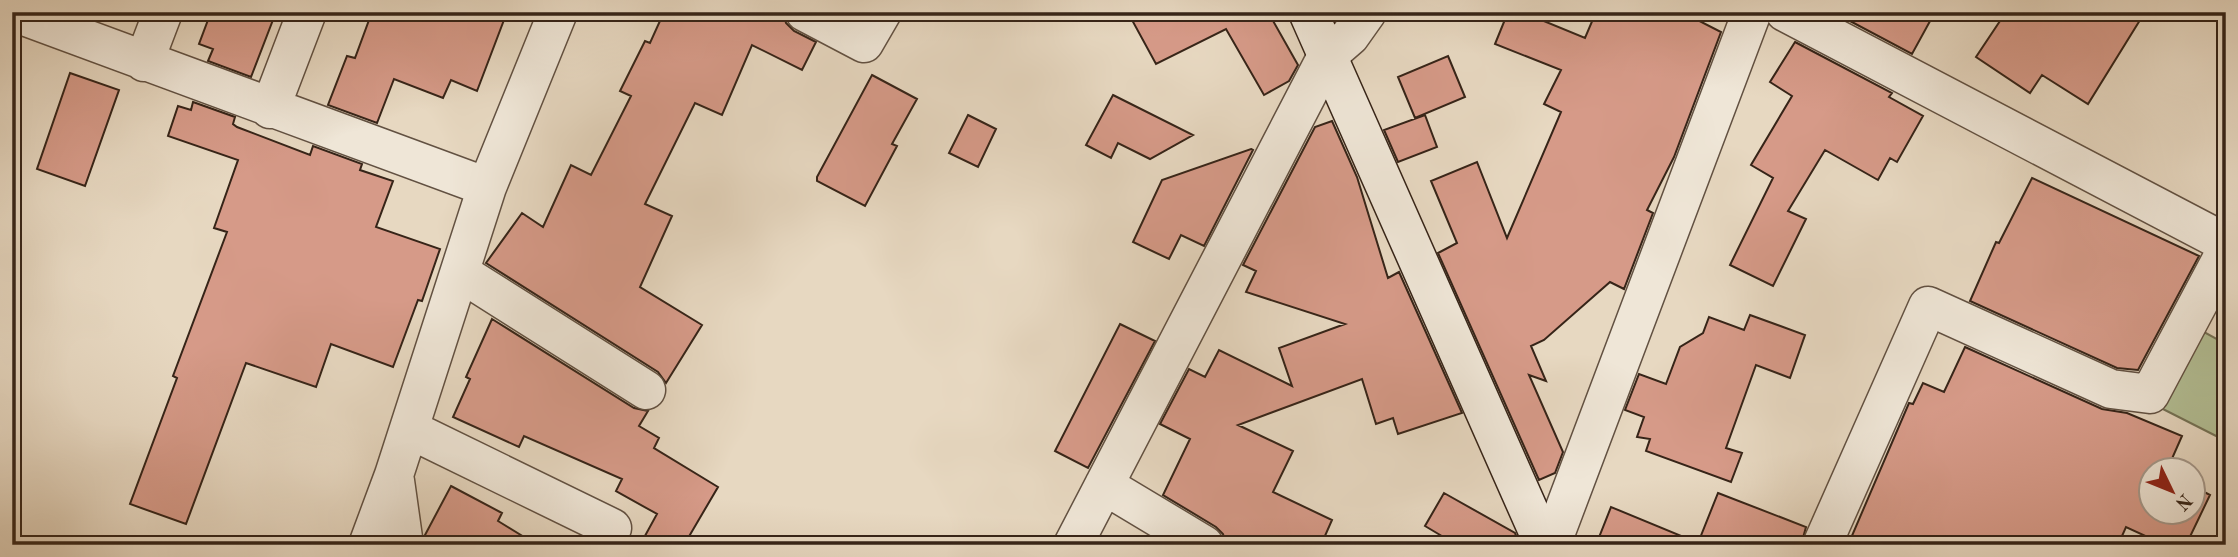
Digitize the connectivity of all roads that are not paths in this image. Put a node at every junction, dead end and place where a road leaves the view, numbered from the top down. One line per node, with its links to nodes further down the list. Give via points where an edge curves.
1 (13, 12): 12 (street)
2 (163, 12): 12 (street)
3 (307, 12): 13 (street)
4 (558, 12): 14 (street)
5 (805, 12): 6 (street, via 864,43)
6 (882, 12)
7 (1308, 12): 11 (street)
8 (1367, 12): 11 (street, via 1350,36)
9 (1752, 12): 28 (street)
10 (1785, 12): 15 (street)
11 (1327, 56): 21 (street); 27 (street)
12 (144, 62): 13 (street)
13 (270, 109): 14 (street)
14 (487, 187): 17 (street)
15 (2226, 243)
16 (2226, 251): 29 (street, via 2150,394 2111,389 1928,306)
17 (461, 273): 18 (street); 19 (street)
18 (646, 390)
19 (409, 429): 20 (street); 22 (street)
20 (394, 475): 23 (street); 24 (street)
21 (1104, 485): 25 (street); 26 (street)
22 (612, 528)
23 (368, 545)
24 (404, 545)
25 (1073, 545)
26 (1204, 545)
27 (1544, 545)
28 (1551, 545)
29 (1822, 545)

